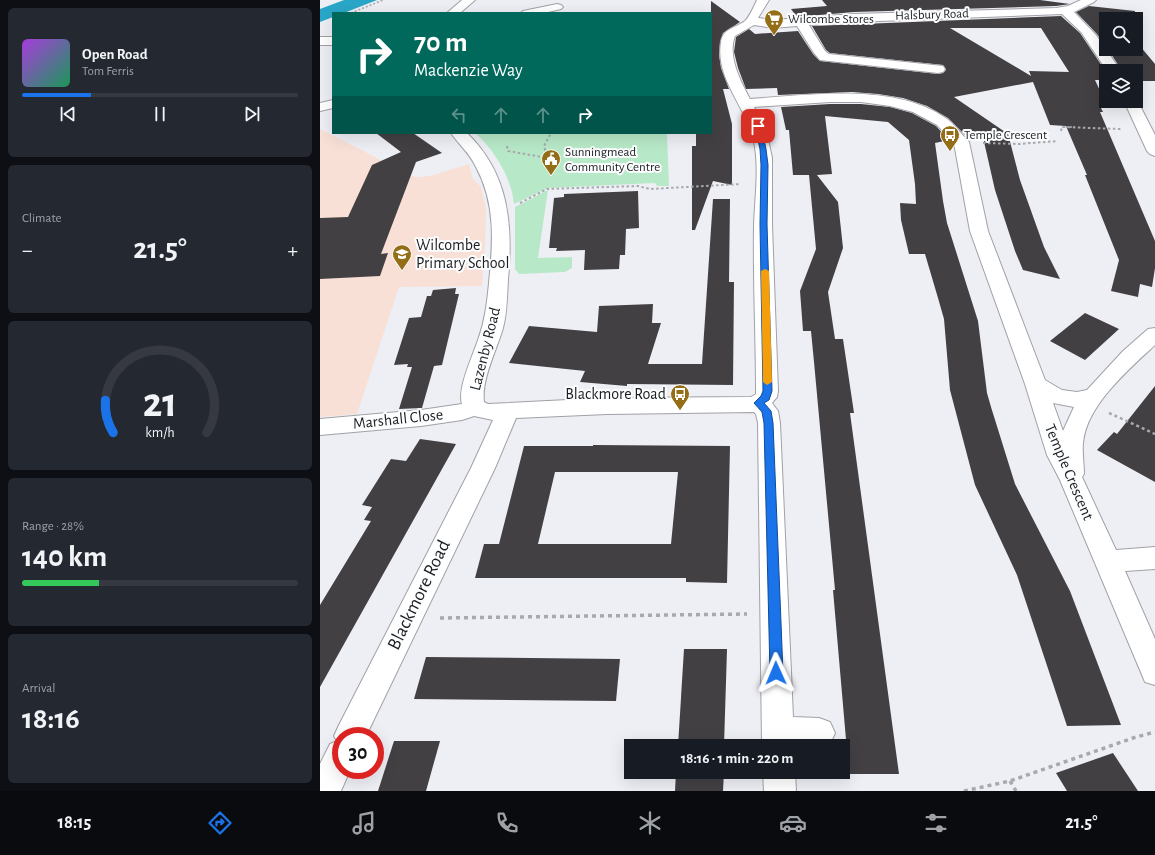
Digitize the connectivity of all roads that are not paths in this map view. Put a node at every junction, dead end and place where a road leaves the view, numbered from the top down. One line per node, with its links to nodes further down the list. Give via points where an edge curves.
1 (469, 0): 7 (street)
2 (763, 0): 10 (street)
3 (1090, 0): 6 (street, Halsbury Road)
4 (983, 1): 9 (street)
5 (557, 7): 8 (street)
6 (1064, 10): 9 (street, Halsbury Road); 14 (street, via 1076,19)
7 (454, 12)
8 (532, 12)
9 (990, 13): 11 (street, Halsbury Road)
10 (751, 21): 11 (street, Halsbury Road, via 774,24); 17 (street, via 723,33 728,39 728,63)
11 (801, 22): 15 (street, via 825,57)
12 (320, 41): 13 (street)
13 (332, 41)
14 (1110, 64)
15 (946, 71)
16 (332, 104): 18 (street)
17 (744, 104): 23 (street, Temple Crescent, via 837,98 885,101 919,110 953,130 961,142 978,231); 25 (street, via 758,126 763,149 767,391 766,397)
18 (320, 107)
19 (1135, 108): 21 (street)
20 (459, 134): 26 (street, Lazenby Road, via 479,156 487,173 498,202 502,240 494,325 473,389 472,401)
21 (1155, 151)
22 (1155, 334): 24 (street, via 1128,358)
23 (1036, 384): 24 (street, via 1056,396); 29 (street, Temple Crescent, via 1059,455)
24 (1091, 400): 29 (street, via 1079,420 1072,442)
25 (758, 403): 27 (street); 35 (street, via 767,411 769,423)
26 (476, 408): 27 (street, via 488,412); 28 (street, Marshall Close, via 420,418)
27 (508, 410): 33 (street, Blackmore Road, via 483,468)
28 (320, 427)
29 (1072, 480): 31 (street, Temple Crescent)
30 (1155, 558): 31 (street)
31 (1107, 562): 32 (street, Temple Crescent)
32 (1155, 672)
33 (354, 727)
34 (819, 733): 35 (street)
35 (778, 739)
36 (332, 774): 38 (street)
37 (779, 779): 39 (street)
38 (324, 791)
39 (780, 791)

